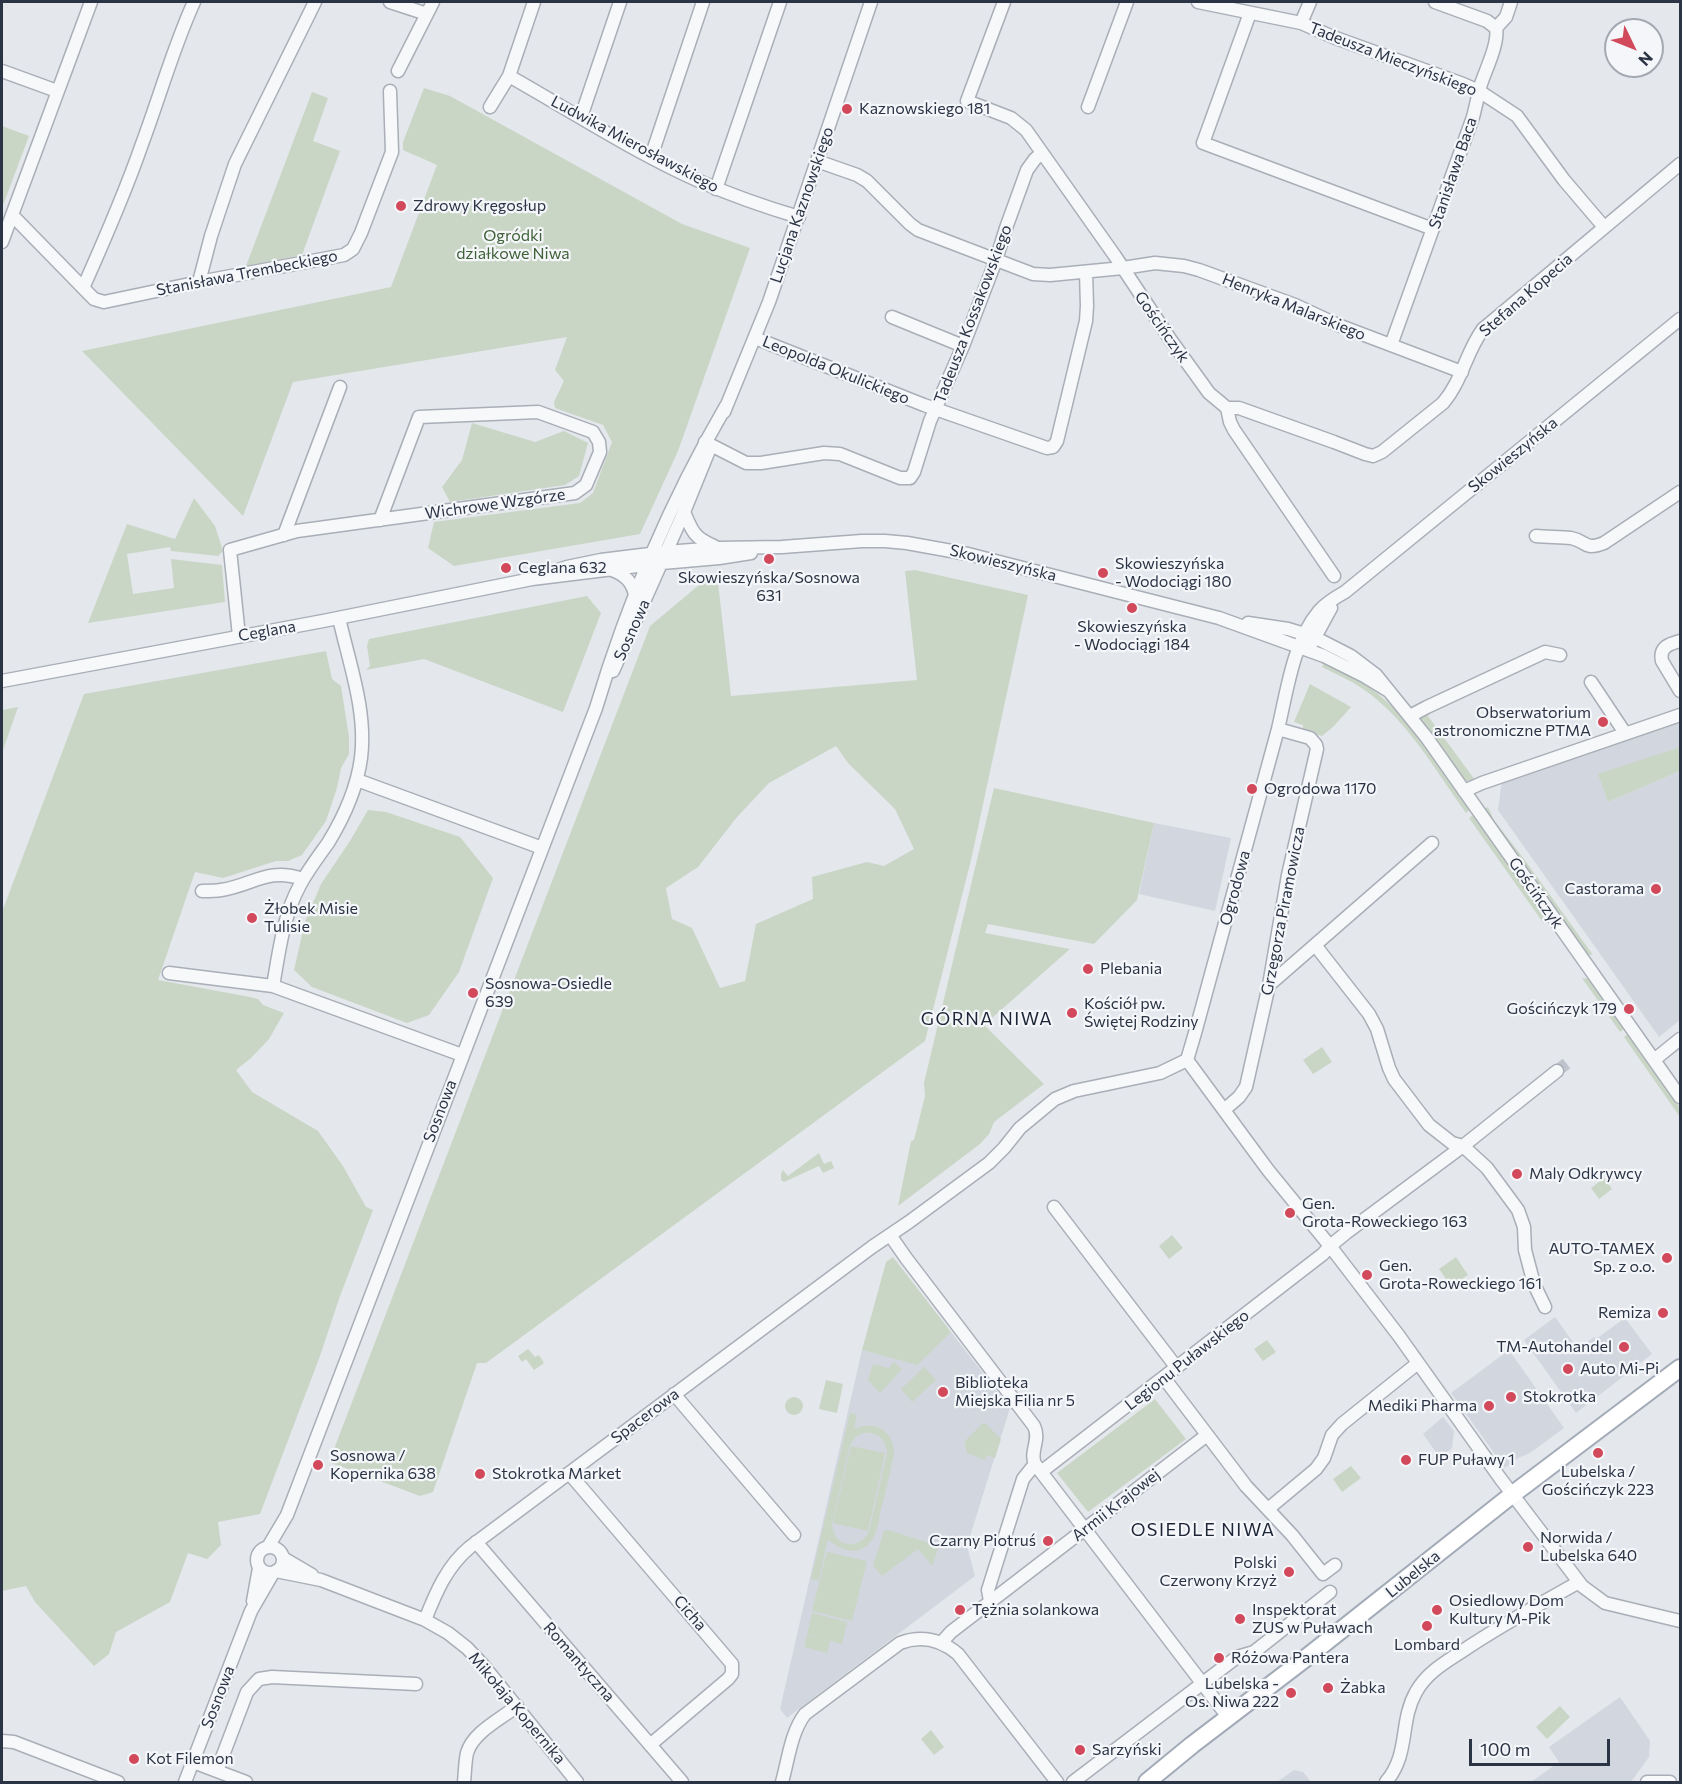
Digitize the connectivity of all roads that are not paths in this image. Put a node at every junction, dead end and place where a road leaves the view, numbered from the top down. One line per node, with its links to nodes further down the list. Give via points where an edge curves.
1 (91, 2): 24 (street)
2 (194, 2): 44 (street, via 114,219)
3 (315, 2): 43 (street, via 235,164)
4 (390, 2): 18 (street)
5 (433, 2): 18 (street)
6 (534, 2): 23 (street)
7 (620, 2): 29 (street)
8 (703, 2): 31 (street)
9 (780, 2): 34 (street)
10 (871, 2): 32 (street, Lucjana Kaznowskiego)
11 (1004, 2): 30 (street, Gościńczyk, via 968,101 1017,122)
12 (1128, 2): 28 (street)
13 (1198, 2): 17 (street, Tadeusza Mieczyńskiego)
14 (1310, 2): 19 (street)
15 (1435, 2): 20 (street)
16 (1511, 2): 20 (street, Stanisława Baca, via 1506,17)
17 (1250, 13): 19 (street, Tadeusza Mieczyńskiego); 38 (street, via 1203,143)
18 (427, 14): 22 (street)
19 (1301, 23): 26 (street, Tadeusza Mieczyńskiego)
20 (1496, 28): 26 (street, Stanisława Baca)
21 (2, 71): 24 (street)
22 (398, 71)
23 (509, 76): 27 (street); 29 (street, Ludwika Mierosławskiego)
24 (57, 91): 35 (street)
25 (390, 91): 43 (street, Stanisława Trembeckiego, via 392,152 353,249 344,255)
26 (1479, 91): 37 (street, Tadeusza Mieczyńskiego, via 1517,116); 38 (street, Stanisława Baca)
27 (490, 107)
28 (1088, 107)
29 (581, 117): 31 (street, Ludwika Mierosławskiego)
30 (1042, 153): 40 (street, Tadeusza Kossakowskiego, via 1027,170); 41 (street, Gościńczyk)
31 (651, 157): 34 (street, Ludwika Mierosławskiego)
32 (818, 161): 36 (street, Lucjana Kaznowskiego); 40 (street, Henryka Malarskiego, via 867,181 918,230)
33 (1680, 164): 37 (street, Stefana Kopecia)
34 (716, 189): 36 (street, Ludwika Mierosławskiego)
35 (12, 215): 39 (street); 44 (street, Stanisława Trembeckiego)
36 (799, 217): 47 (street, Lucjana Kaznowskiego)
37 (1604, 227): 50 (street, Stefana Kopecia, via 1483,329)
38 (1433, 230): 48 (street, Stanisława Baca)
39 (2, 242)
40 (996, 260): 42 (street, Henryka Malarskiego, via 1033,274); 49 (street, Tadeusza Kossakowskiego)
41 (1123, 268): 42 (street, Henryka Malarskiego); 48 (street, Henryka Malarskiego, via 1155,263 1199,270); 52 (street, Gościńczyk, via 1205,388)
42 (1086, 272): 53 (street, Leopolda Okulickiego, via 1086,321 1053,447)
43 (199, 282): 44 (street, Stanisława Trembeckiego, via 104,302 94,299)
44 (83, 288)
45 (892, 317): 49 (street)
46 (1680, 319): 70 (street, Skowieszyńska, via 1345,591)
47 (755, 338): 53 (street, Leopolda Okulickiego); 54 (street, Lucjana Kaznowskiego)
48 (1390, 345): 50 (street, Henryka Malarskiego)
49 (963, 346): 53 (street, Tadeusza Kossakowskiego)
50 (1462, 372): 52 (street, Stefana Kopecia, via 1443,403 1373,456 1239,408)
51 (340, 387): 58 (street)
52 (1227, 408): 65 (street, Gościńczyk, via 1234,430)
53 (936, 409): 54 (street, Tadeusza Kossakowskiego, via 910,478 900,478 840,454 746,463)
54 (708, 444): 56 (street, Lucjana Kaznowskiego); 63 (street, Lucjana Kaznowskiego)
55 (1680, 492): 59 (street, via 1594,547 1574,539)
56 (684, 512): 61 (street, via 700,541); 62 (street, Lucjana Kaznowskiego)
57 (380, 520): 57 (street, Wichrowe Wzgórze, via 419,417 538,412 593,432 599,442 600,452 586,485 575,493); 58 (street, Wichrowe Wzgórze)
58 (284, 535): 71 (street, Wichrowe Wzgórze, via 230,550)
59 (1536, 536)
60 (783, 547): 61 (street, Skowieszyńska); 62 (street, Skowieszyńska, via 734,556); 69 (street, Skowieszyńska, via 885,541 940,548)
61 (718, 548): 62 (street, Skowieszyńska)
62 (664, 557): 63 (street, Ceglana); 79 (street, Sosnowa)
63 (650, 560): 64 (street, Ceglana); 66 (street, Ceglana, via 601,560); 67 (street, Sosnowa)
64 (612, 570): 66 (street, Ceglana); 67 (street, via 629,581)
65 (1334, 576)
66 (532, 579): 68 (street, Ceglana)
67 (635, 596): 79 (street, Sosnowa)
68 (339, 618): 71 (street, Ceglana); 84 (street, via 361,719)
69 (1219, 618): 70 (street, Skowieszyńska); 73 (street, Skowieszyńska)
70 (1310, 635): 73 (street, Skowieszyńska); 77 (street, Gościńczyk, via 1365,666)
71 (239, 636): 75 (street, Ceglana)
72 (1680, 641): 78 (street, via 1665,646 1661,656)
73 (1304, 649): 77 (street, Gościńczyk, via 1346,666); 82 (street, Ogrodowa, via 1286,689)
74 (1560, 655): 81 (street, via 1545,652)
75 (2, 681)
76 (1591, 682): 83 (street)
77 (1389, 691): 81 (street, Gościńczyk)
78 (1680, 691)
79 (596, 708): 87 (street, Sosnowa)
80 (1680, 715): 83 (street)
81 (1410, 716): 85 (street, Gościńczyk)
82 (1278, 729): 92 (street, Grzegorza Piramowicza, via 1310,738 1317,749 1288,875); 96 (street, Ogrodowa)
83 (1625, 733): 85 (street)
84 (357, 780): 87 (street); 88 (street, via 340,822)
85 (1464, 791): 97 (street, Gościńczyk)
86 (1432, 843): 90 (street)
87 (542, 848): 95 (street, Sosnowa)
88 (303, 879): 89 (street, via 287,874 267,876 222,890); 93 (street, via 284,925)
89 (202, 891)
90 (1315, 945): 92 (street); 101 (street, via 1369,1014 1389,1068 1406,1094 1429,1125 1452,1143)
91 (170, 973): 93 (street)
92 (1269, 985): 100 (street, Grzegorza Piramowicza, via 1246,1087)
93 (273, 986): 95 (street)
94 (1680, 1039): 97 (street)
95 (462, 1055): 119 (street, Sosnowa, via 287,1515)
96 (1186, 1060): 100 (street); 103 (street, Spacerowa, via 1160,1074 1074,1091 1055,1099 1020,1128 989,1163)
97 (1654, 1060): 99 (street, Gościńczyk)
98 (1557, 1071): 101 (street, Legionu Puławskiego)
99 (1680, 1097)
100 (1224, 1110): 104 (street)
101 (1463, 1146): 104 (street, Legionu Puławskiego); 105 (street, via 1487,1168 1518,1210 1534,1284)
102 (1054, 1207): 107 (street)
103 (890, 1235): 110 (street, Spacerowa); 112 (street, via 1034,1426 1037,1439 1032,1457)
104 (1330, 1246): 106 (street); 107 (street, Legionu Puławskiego)
105 (1545, 1307)
106 (1418, 1363): 114 (street); 115 (street, via 1342,1424 1316,1469)
107 (1177, 1368): 109 (street, Legionu Puławskiego)
108 (1680, 1368): 114 (main road, Lubelska)
109 (1164, 1378): 111 (street); 112 (street, Legionu Puławskiego)
110 (674, 1394): 113 (street, Spacerowa); 117 (street)
111 (1207, 1436): 115 (street); 116 (street, Armii Krajowej)
112 (1038, 1468): 116 (street); 126 (street, via 1029,1470 1023,1482 988,1590)
113 (569, 1473): 118 (street, Spacerowa); 136 (street, Cicha, via 732,1664 728,1679)
114 (1513, 1494): 124 (street); 134 (main road, Lubelska)
115 (1268, 1509): 120 (street, via 1323,1574)
116 (1085, 1529): 126 (street, Armii Krajowej); 132 (street)
117 (794, 1534)
118 (476, 1542): 128 (street, Spacerowa, via 447,1571); 136 (street, Romantyczna)
119 (277, 1552): 121 (street, via 265,1548 258,1553); 122 (street, via 282,1566); 123 (street, Mikołaja Kopernika)
120 (1335, 1565)
121 (259, 1568): 122 (street); 127 (street, Sosnowa)
122 (274, 1572): 123 (street, Mikołaja Kopernika); 127 (street, Sosnowa)
123 (321, 1580): 128 (street, Mikołaja Kopernika)
124 (1579, 1582): 129 (street, via 1605,1603); 149 (street, via 1495,1630 1425,1679 1412,1699 1403,1750)
125 (1330, 1592): 132 (street, via 1254,1652 1237,1657)
126 (990, 1601): 130 (street, Armii Krajowej)
127 (251, 1611): 137 (street, Sosnowa)
128 (425, 1620): 133 (street, Mikołaja Kopernika, via 467,1648)
129 (1680, 1622)
130 (942, 1642): 145 (street, via 921,1639 900,1643 805,1714 799,1721); 146 (street, via 958,1654)
131 (416, 1684): 138 (street, via 259,1679 247,1692)
132 (1203, 1684): 134 (street); 147 (street)
133 (517, 1706): 142 (street, via 472,1742); 143 (street, Mikołaja Kopernika)
134 (1228, 1717): 148 (main road, Lubelska)
135 (2, 1742): 139 (street, via 14,1742)
136 (650, 1745): 144 (street, Romantyczna)
137 (193, 1762): 138 (street); 140 (street, Sosnowa)
138 (217, 1771): 141 (street)
139 (118, 1782)
140 (185, 1782)
141 (246, 1782)
142 (464, 1782)
143 (577, 1782)
144 (682, 1782)
145 (782, 1782)
146 (1057, 1782)
147 (1072, 1782)
148 (1148, 1782)
149 (1386, 1782)
150 (1641, 1782): 151 (street)
151 (1670, 1782)

